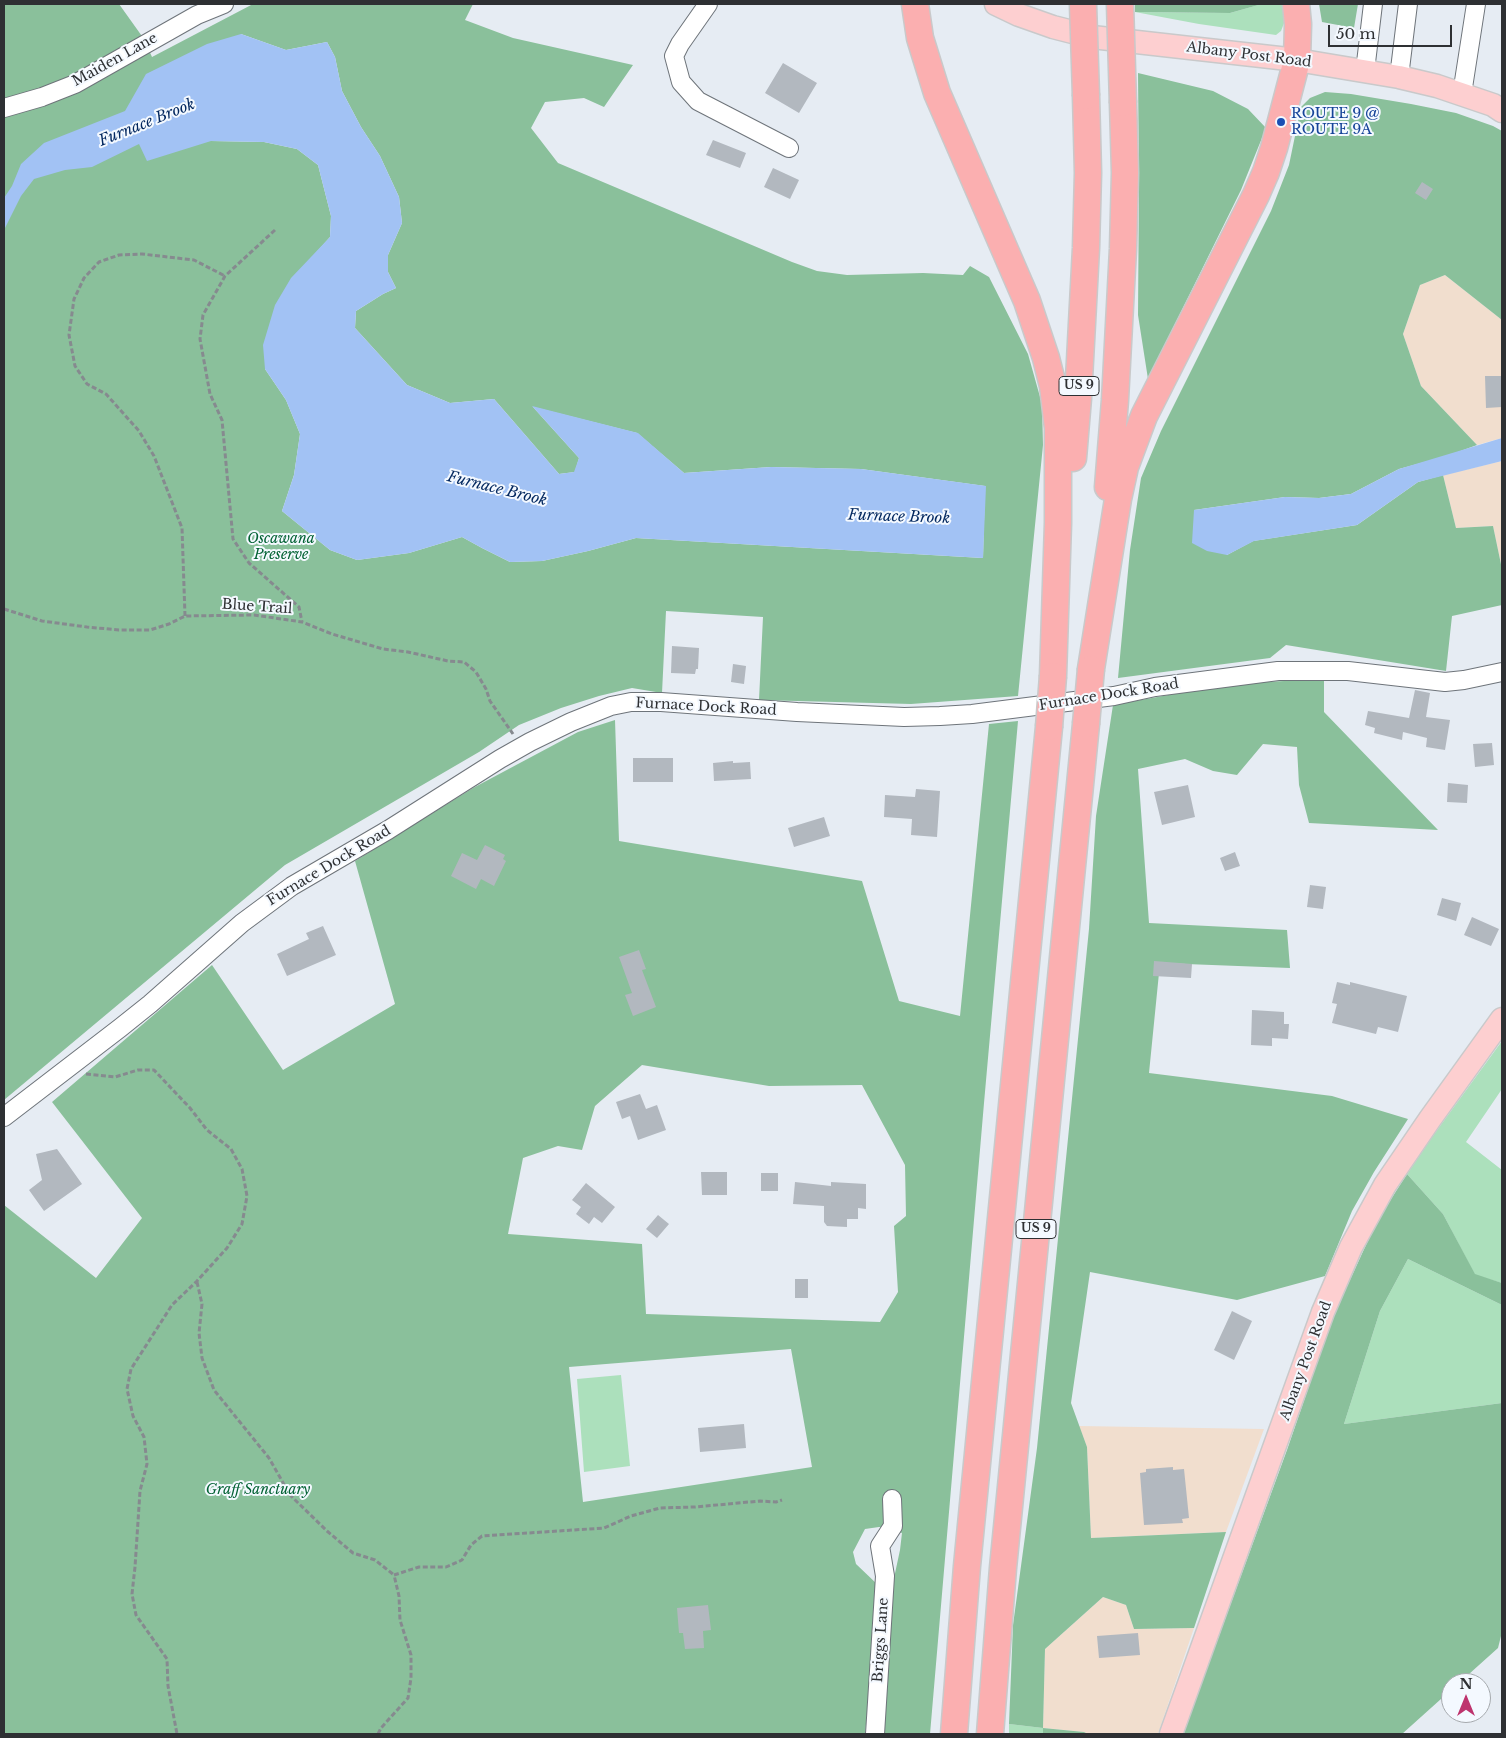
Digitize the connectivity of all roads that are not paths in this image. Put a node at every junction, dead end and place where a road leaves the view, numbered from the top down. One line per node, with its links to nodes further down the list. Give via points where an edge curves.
1 (224, 4): 15 (street, Maiden Lane, via 197,15 75,84)
2 (708, 4): 17 (street, via 674,56 681,82 698,101)
3 (915, 4): 20 (highway, via 920,38 937,93 1027,300 1053,386 1058,428)
4 (996, 4): 11 (main road, Albany Post Road, via 1053,27 1092,37)
5 (1083, 4): 20 (highway, US 9, bridge, via 1088,173 1083,321)
6 (1120, 4): 18 (highway, US 9, bridge, via 1125,173 1120,323)
7 (1296, 4): 11 (highway)
8 (1373, 4): 12 (street)
9 (1408, 4): 13 (street)
10 (1476, 4): 14 (street)
11 (1297, 60): 12 (main road, Albany Post Road); 18 (highway, via 1274,148 1256,195 1144,416 1125,467)
12 (1365, 71): 13 (main road, Albany Post Road)
13 (1399, 77): 14 (main road, Albany Post Road)
14 (1462, 94): 16 (main road, Albany Post Road)
15 (4, 108)
16 (1502, 111)
17 (789, 148)
18 (1091, 670): 26 (highway, US 9, bridge, via 1003,1568)
19 (1502, 672): 22 (street, Furnace Dock Road, via 1445,682 1348,671 1278,671 1114,696 940,716 904,717 631,702 598,710 500,759 270,901 150,1004)
20 (1054, 676): 25 (highway, US 9, bridge, via 968,1556)
21 (1502, 1019): 27 (main road, Albany Post Road, via 1385,1185 1344,1261)
22 (4, 1116)
23 (892, 1499): 24 (street, Briggs Lane, via 894,1526 880,1546 885,1576)
24 (875, 1734)
25 (954, 1734)
26 (990, 1734)
27 (1171, 1734)

